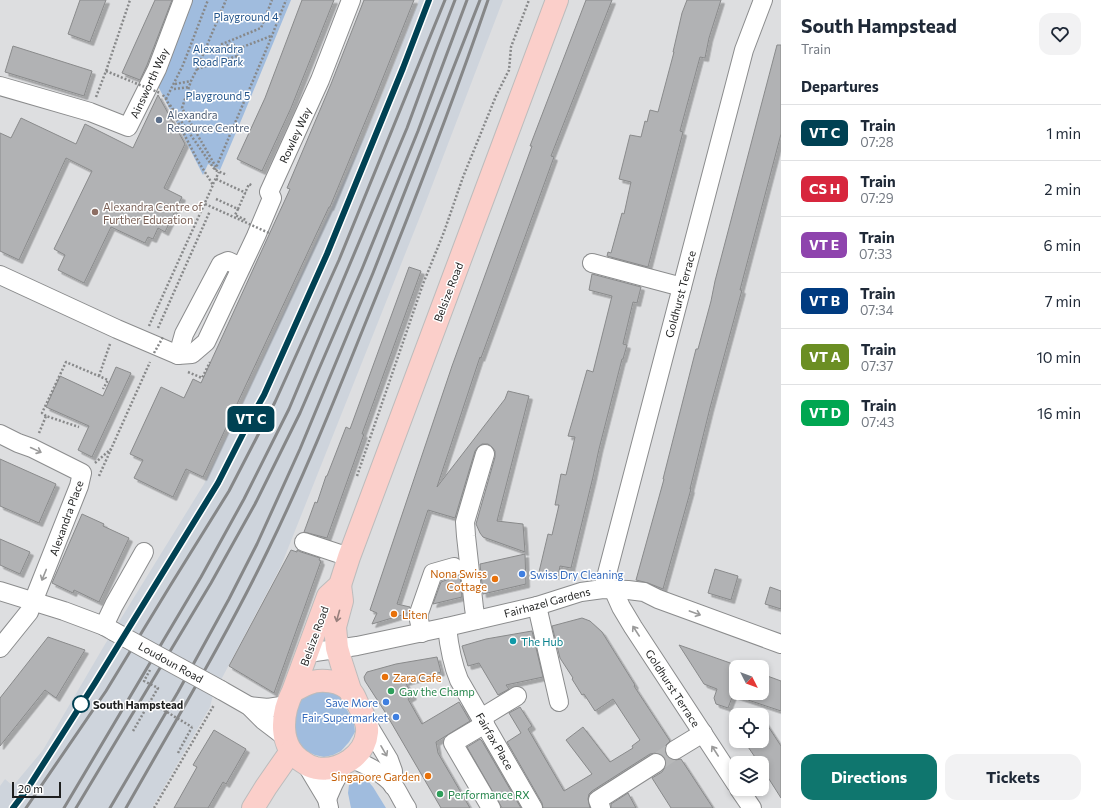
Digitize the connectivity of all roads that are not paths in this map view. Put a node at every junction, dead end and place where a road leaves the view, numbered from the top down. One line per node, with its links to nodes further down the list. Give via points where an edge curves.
1 (183, 0): 5 (street, Ainsworth Way, via 157,69 128,127 90,112)
2 (351, 0): 7 (street, Rowley Way, via 320,80 269,192 272,198 263,235 242,267 206,342 192,354 178,355)
3 (557, 0): 13 (main road, Belsize Road)
4 (763, 0): 8 (street, Goldhurst Terrace, via 744,50)
5 (0, 86)
6 (592, 263): 8 (street)
7 (0, 275)
8 (682, 287): 16 (street, Goldhurst Terrace)
9 (0, 434): 18 (street, Alexandra Place, one-way to 18, via 82,473)
10 (485, 454): 14 (street, via 465,522)
11 (304, 542): 13 (street)
12 (144, 552): 22 (street, via 114,605)
13 (349, 557): 15 (main road, Belsize Road)
14 (461, 563): 20 (street); 23 (street, via 433,573 419,613)
15 (340, 585): 26 (main road, Belsize Road, one-way to 26, via 342,601 335,627); 27 (main road, Belsize Road, via 328,596)
16 (608, 589): 19 (street, Fairhazel Gardens, via 581,592); 24 (street, Fairhazel Gardens, one-way to 24, via 644,592); 35 (street, Goldhurst Terrace, one-way to 16)
17 (0, 591): 18 (street, Loudoun Road)
18 (33, 602): 22 (street, Loudoun Road); 25 (street, Alexandra Place, via 29,612)
19 (537, 606): 20 (street, Fairhazel Gardens); 31 (street)
20 (476, 620): 21 (street, Fairhazel Gardens)
21 (447, 627): 23 (street, Fairhazel Gardens); 34 (street, Fairfax Place, via 454,668)
22 (109, 628): 32 (street, Loudoun Road, bridge)
23 (422, 633): 26 (street, Fairhazel Gardens)
24 (781, 644)
25 (0, 648)
26 (337, 648): 27 (street, Fairhazel Gardens); 28 (main road, Belsize Road)
27 (308, 653): 30 (main road, Belsize Road)
28 (352, 693): 30 (main road, via 338,684 322,681 306,684); 33 (main road)
29 (517, 696): 34 (street)
30 (290, 698): 32 (street, Loudoun Road, via 268,708); 36 (main road, via 284,721)
31 (559, 702)
32 (249, 706): 36 (street, Loudoun Road)
33 (365, 720): 38 (main road, via 365,741); 41 (street, one-way to 41, via 389,760 393,771)
34 (483, 721): 46 (street, via 453,743); 47 (street, Fairfax Place)
35 (703, 733): 37 (street); 40 (street, Goldhurst Terrace, one-way to 35)
36 (294, 750): 38 (main road, via 314,768 333,768); 43 (street); 44 (main road, via 266,786)
37 (675, 750)
38 (348, 762): 41 (street, via 373,769); 43 (street, via 334,782)
39 (656, 763): 48 (street, via 598,800)
40 (729, 773)
41 (393, 786): 45 (street)
42 (744, 796): 49 (street)
43 (328, 803)
44 (253, 808)
45 (407, 808)
46 (491, 808)
47 (534, 808)
48 (601, 808)
49 (752, 808)

